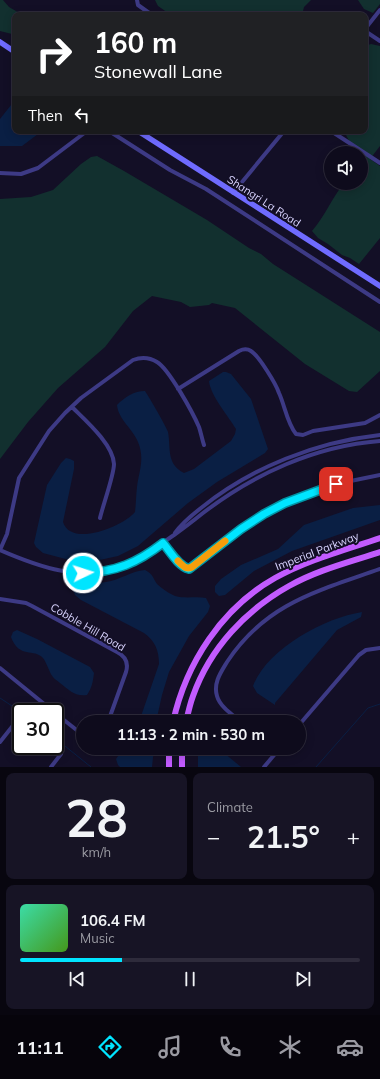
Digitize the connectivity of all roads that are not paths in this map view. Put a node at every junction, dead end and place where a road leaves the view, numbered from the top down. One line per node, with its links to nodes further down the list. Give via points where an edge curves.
1 (137, 0): 3 (street, via 138,5)
2 (380, 10): 4 (street)
3 (148, 12)
4 (368, 26)
5 (368, 32): 6 (street)
6 (380, 41)
7 (0, 42): 8 (street)
8 (12, 50)
9 (83, 134): 15 (street, via 38,168 21,174)
10 (114, 134): 18 (street, via 170,170 206,189)
11 (143, 134): 16 (street, Shangri La Road)
12 (282, 134): 16 (street)
13 (336, 134): 14 (street)
14 (380, 163)
15 (0, 173)
16 (233, 193): 17 (street, Shangri La Road)
17 (380, 286)
18 (380, 302)
19 (178, 389): 20 (street, via 160,364 141,358 126,364); 21 (street, via 239,351 248,350 256,356 277,388 296,434 303,435 313,431 366,423); 24 (street, via 199,427)
20 (72, 407): 26 (street, via 95,431 112,457 113,470); 30 (street, via 49,431 21,475 7,534)
21 (380, 415)
22 (380, 435): 27 (street, via 359,437 305,451 261,469 208,502 182,524)
23 (380, 441): 27 (street, via 342,447 289,463 234,491)
24 (204, 445)
25 (380, 475): 29 (street, via 336,484 285,503 241,529 189,569 184,568)
26 (100, 518)
27 (174, 535): 29 (street)
28 (380, 538): 38 (main road, Imperial Parkway, via 275,578 231,612 197,657 185,680)
29 (163, 543): 30 (street, via 137,562 122,568 91,573 49,569)
30 (0, 550)
31 (380, 552): 39 (main road, Imperial Parkway, via 290,585 242,619 222,643 205,670)
32 (380, 569): 40 (street, via 293,601 266,619 244,640 222,670 216,686 222,706)
33 (0, 599): 37 (street, Cobble Hill Road, via 26,603 124,657 127,663 126,672)
34 (380, 648): 41 (street, via 366,650 359,655)
35 (0, 668): 36 (street)
36 (42, 703)
37 (111, 715)
38 (174, 715)
39 (188, 715)
40 (233, 715)
41 (306, 717)
42 (64, 721): 44 (street)
43 (12, 728): 45 (street)
44 (76, 730)
45 (0, 742)
46 (60, 755): 50 (street)
47 (170, 755): 51 (main road)
48 (182, 755): 52 (main road)
49 (274, 755): 53 (street)
50 (51, 767)
51 (169, 767)
52 (182, 767)
53 (264, 767)

